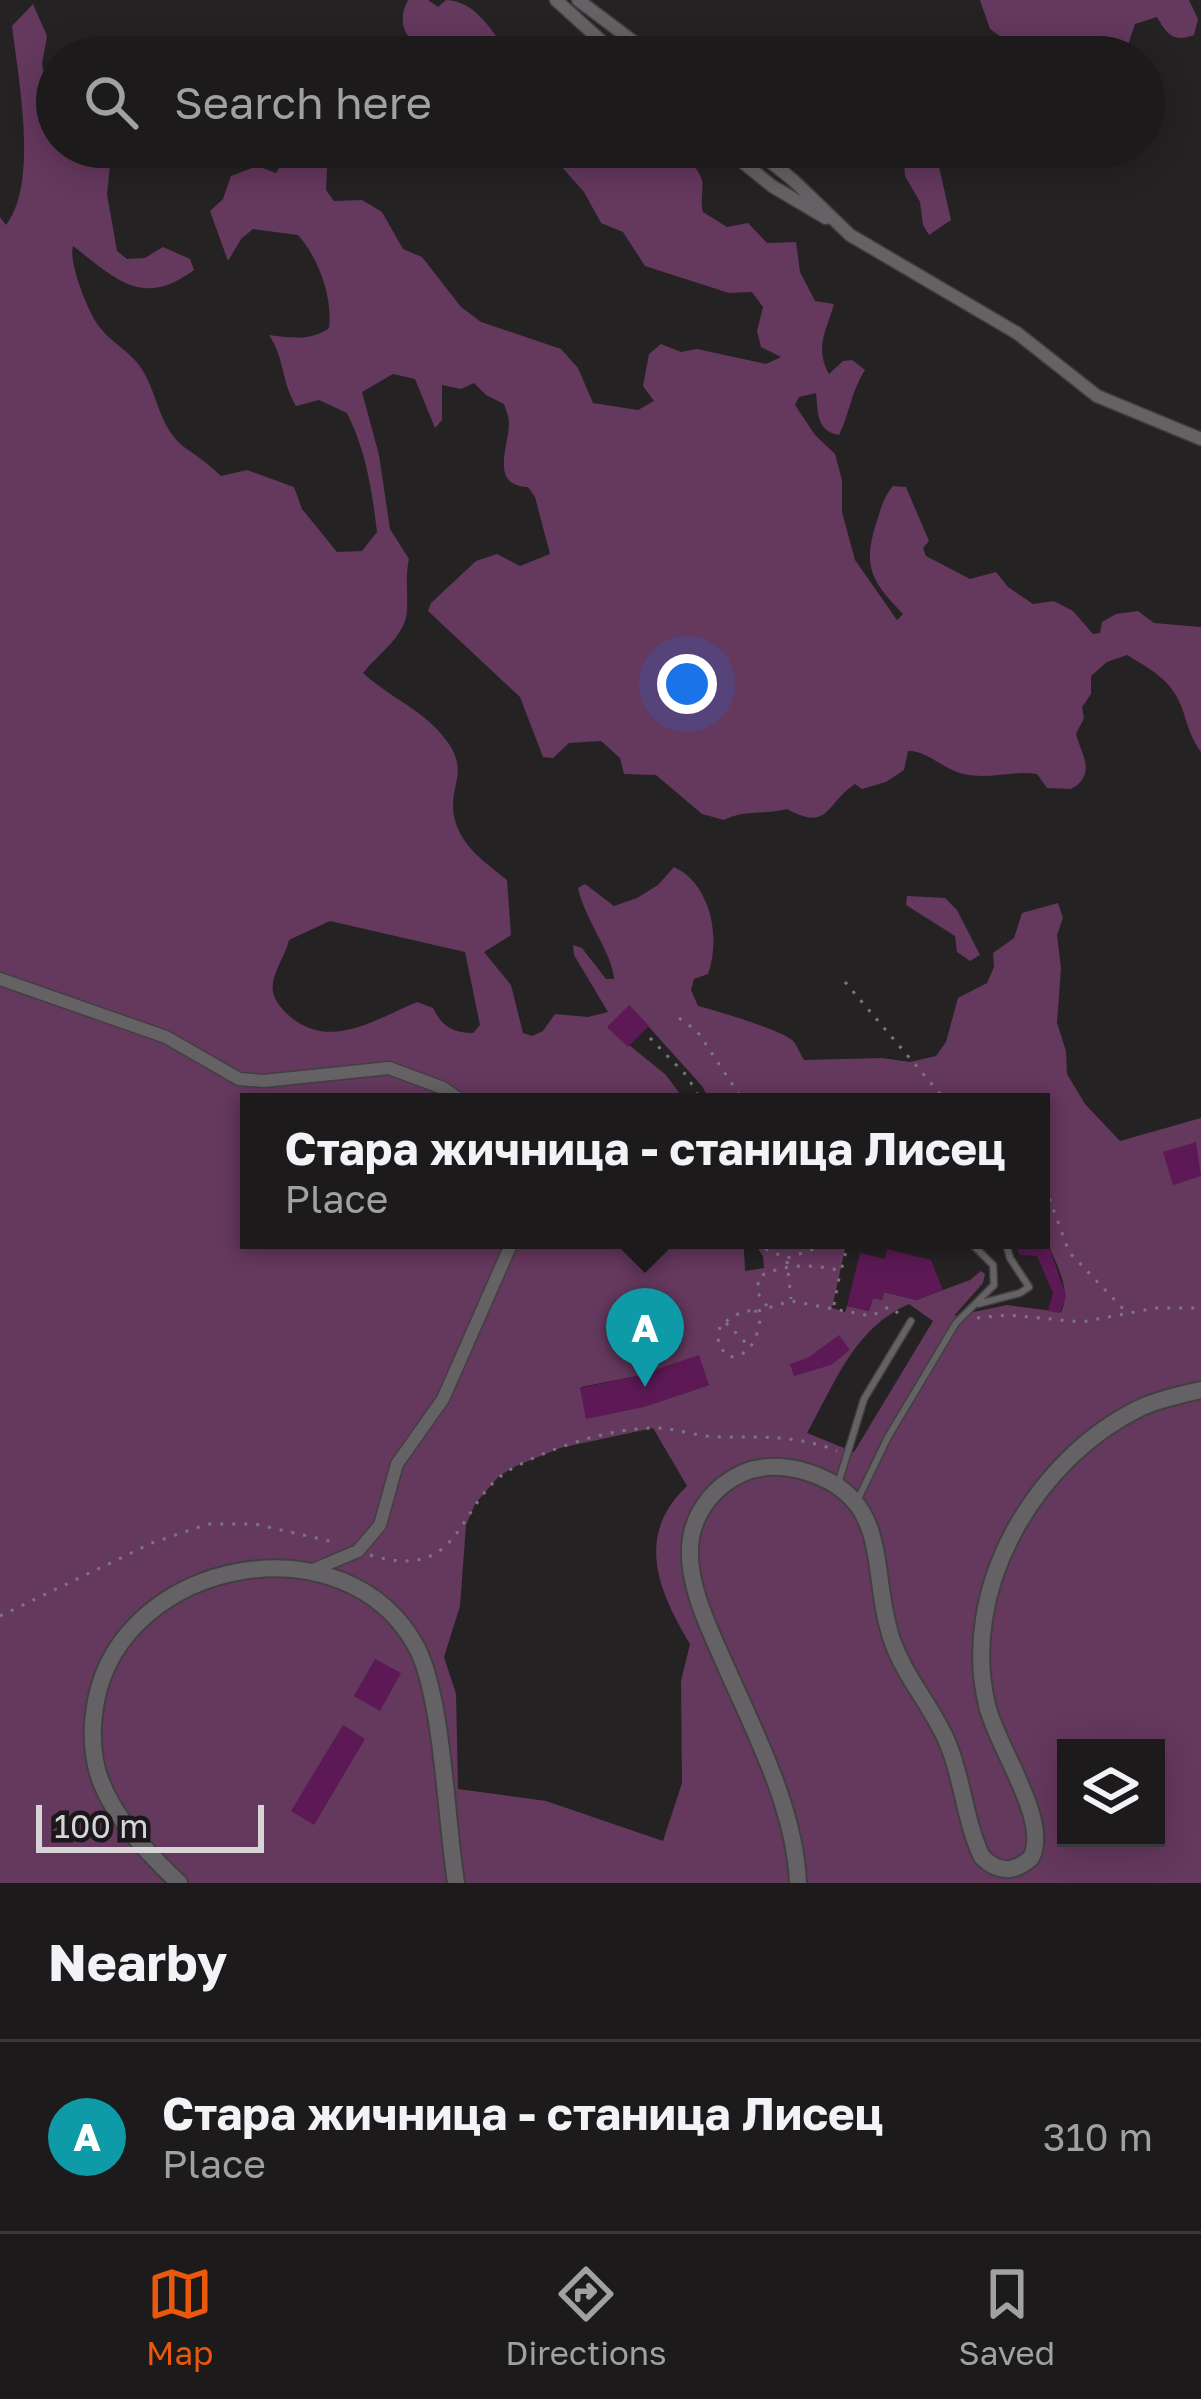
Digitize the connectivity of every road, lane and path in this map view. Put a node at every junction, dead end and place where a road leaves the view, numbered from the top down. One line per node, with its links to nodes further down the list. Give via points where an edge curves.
1 (556, 0): 3 (street)
2 (578, 0): 4 (street)
3 (596, 36)
4 (626, 36)
5 (750, 168): 7 (street)
6 (778, 168): 7 (street)
7 (833, 222): 8 (street, via 1017,333 1096,396)
8 (1201, 440)
9 (0, 980): 13 (street, via 166,1036 239,1079 389,1068)
10 (845, 982): 16 (path)
11 (679, 1018): 15 (path, via 697,1031)
12 (650, 1038): 14 (path)
13 (450, 1093)
14 (697, 1093)
15 (738, 1093)
16 (939, 1093)
17 (1050, 1200): 33 (path, via 1069,1252)
18 (510, 1249): 42 (street, via 443,1399 397,1465 386,1514)
19 (765, 1249): 24 (path)
20 (814, 1249): 24 (path)
21 (846, 1249): 26 (path)
22 (978, 1249): 28 (lane, via 996,1274)
23 (1008, 1249): 28 (lane, via 1029,1287)
24 (787, 1258): 25 (path)
25 (788, 1268): 26 (path); 27 (path); 29 (path, via 757,1281)
26 (841, 1271): 30 (path)
27 (791, 1301): 29 (path); 30 (path)
28 (975, 1305): 36 (lane)
29 (767, 1306): 32 (path)
30 (833, 1307): 35 (path, via 871,1316 889,1307)
31 (1201, 1308): 33 (path)
32 (758, 1311): 34 (path); 37 (path)
33 (1128, 1314): 36 (path)
34 (724, 1321): 37 (path); 37 (path, via 716,1334 723,1354)
35 (911, 1321): 39 (lane, via 872,1382)
36 (956, 1323): 41 (lane)
37 (750, 1348)
38 (1201, 1390): 41 (main road, via 1134,1411 1082,1448 1022,1518 992,1580 983,1624 986,1702 1037,1832 1035,1852 1017,1868 994,1868 978,1849 947,1743 893,1643 878,1546)
39 (845, 1454): 40 (lane); 42 (path, via 788,1437 633,1431 560,1448 499,1476 452,1541 422,1558)
40 (837, 1487): 41 (main road); 47 (main road, via 789,1468 744,1472 707,1502 690,1542 709,1628 782,1806)
41 (856, 1504)
42 (358, 1552): 43 (street); 44 (path, via 255,1524 208,1524)
43 (306, 1572): 45 (main road, via 231,1571 174,1592 133,1626 103,1675 93,1736 101,1782 130,1831); 46 (main road, via 370,1597 416,1647 434,1712)
44 (0, 1616)
45 (179, 1883)
46 (456, 1883)
47 (797, 1883)

